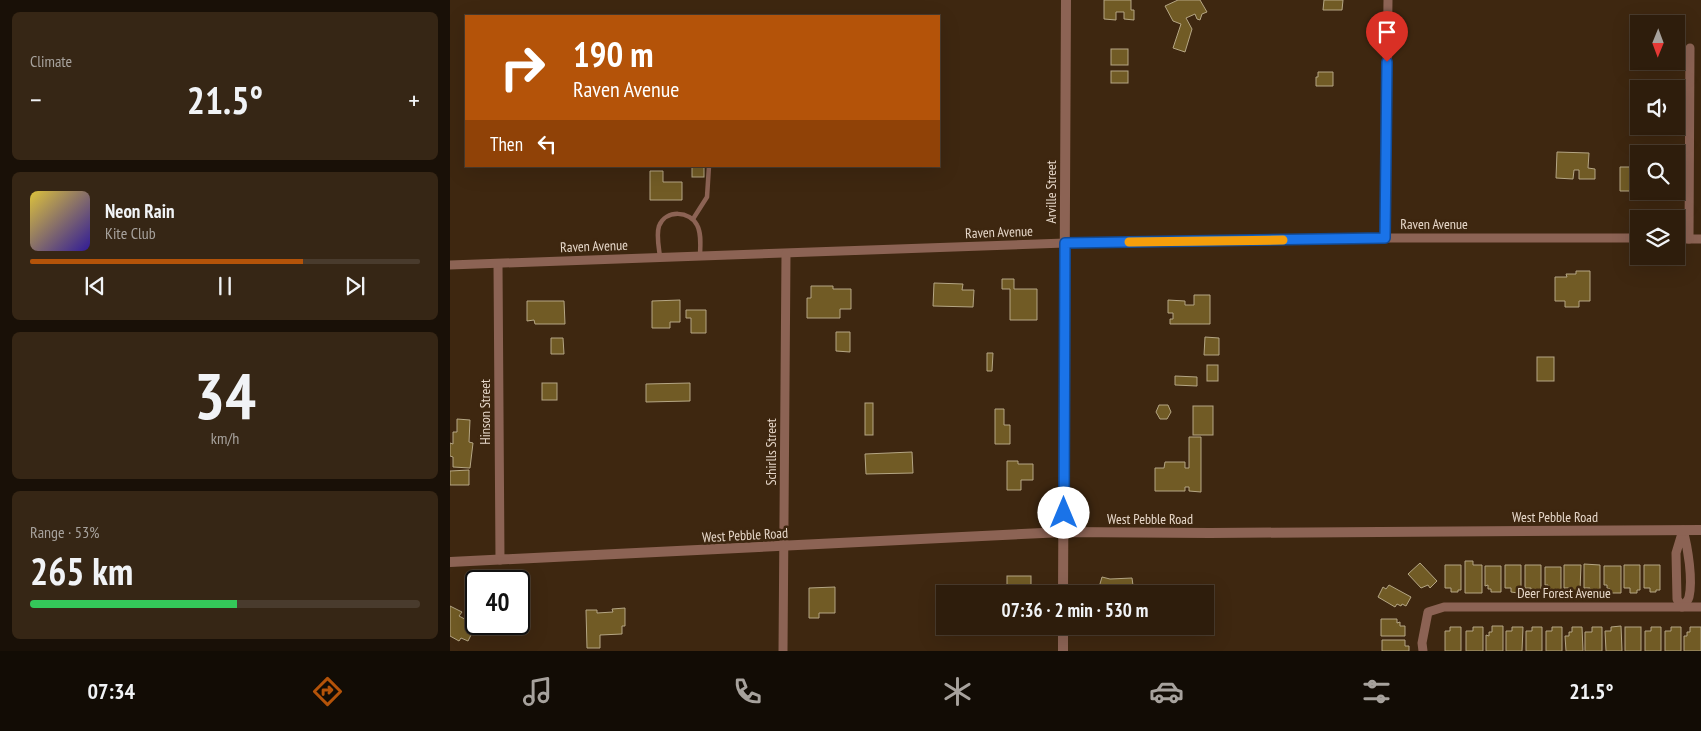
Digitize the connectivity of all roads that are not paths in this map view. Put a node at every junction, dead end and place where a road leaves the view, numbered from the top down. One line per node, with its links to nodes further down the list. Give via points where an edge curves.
1 (1066, 0): 11 (street, Arville Street)
2 (1388, 0): 6 (street)
3 (1690, 48): 9 (street)
4 (709, 167): 5 (lane, via 707,197)
5 (693, 219): 13 (lane, via 699,230); 14 (lane, via 675,214 662,221 658,232)
6 (1385, 238): 7 (street, Raven Avenue); 11 (street, Raven Avenue)
7 (1630, 238)
8 (1685, 238): 9 (street)
9 (1689, 238): 10 (street)
10 (1701, 239)
11 (1065, 243): 12 (street, Raven Avenue); 19 (street, Arville Street)
12 (786, 254): 13 (street, Raven Avenue); 20 (street, Schirlls Street)
13 (700, 257): 14 (street, Raven Avenue)
14 (660, 258): 15 (street, Raven Avenue)
15 (498, 264): 16 (street, Raven Avenue); 21 (street, Hinson Street)
16 (450, 265)
17 (1683, 530): 18 (street, West Pebble Road); 19 (street, West Pebble Road); 23 (street, via 1676,553); 24 (street, via 1689,553)
18 (1701, 530)
19 (1064, 532): 20 (street, West Pebble Road); 25 (street, Arville Street)
20 (784, 546): 21 (street, West Pebble Road); 29 (street, Schirlls Street)
21 (500, 560): 22 (street, West Pebble Road)
22 (450, 562)
23 (1676, 575): 24 (lane); 26 (street, via 1677,599)
24 (1689, 575): 26 (street, via 1689,599)
25 (1064, 585)
26 (1682, 607): 27 (street, Deer Forest Avenue); 31 (street, Deer Forest Avenue, via 1444,607 1428,612)
27 (1701, 607)
28 (1063, 635): 30 (street)
29 (783, 651)
30 (1063, 651)
31 (1422, 651)

